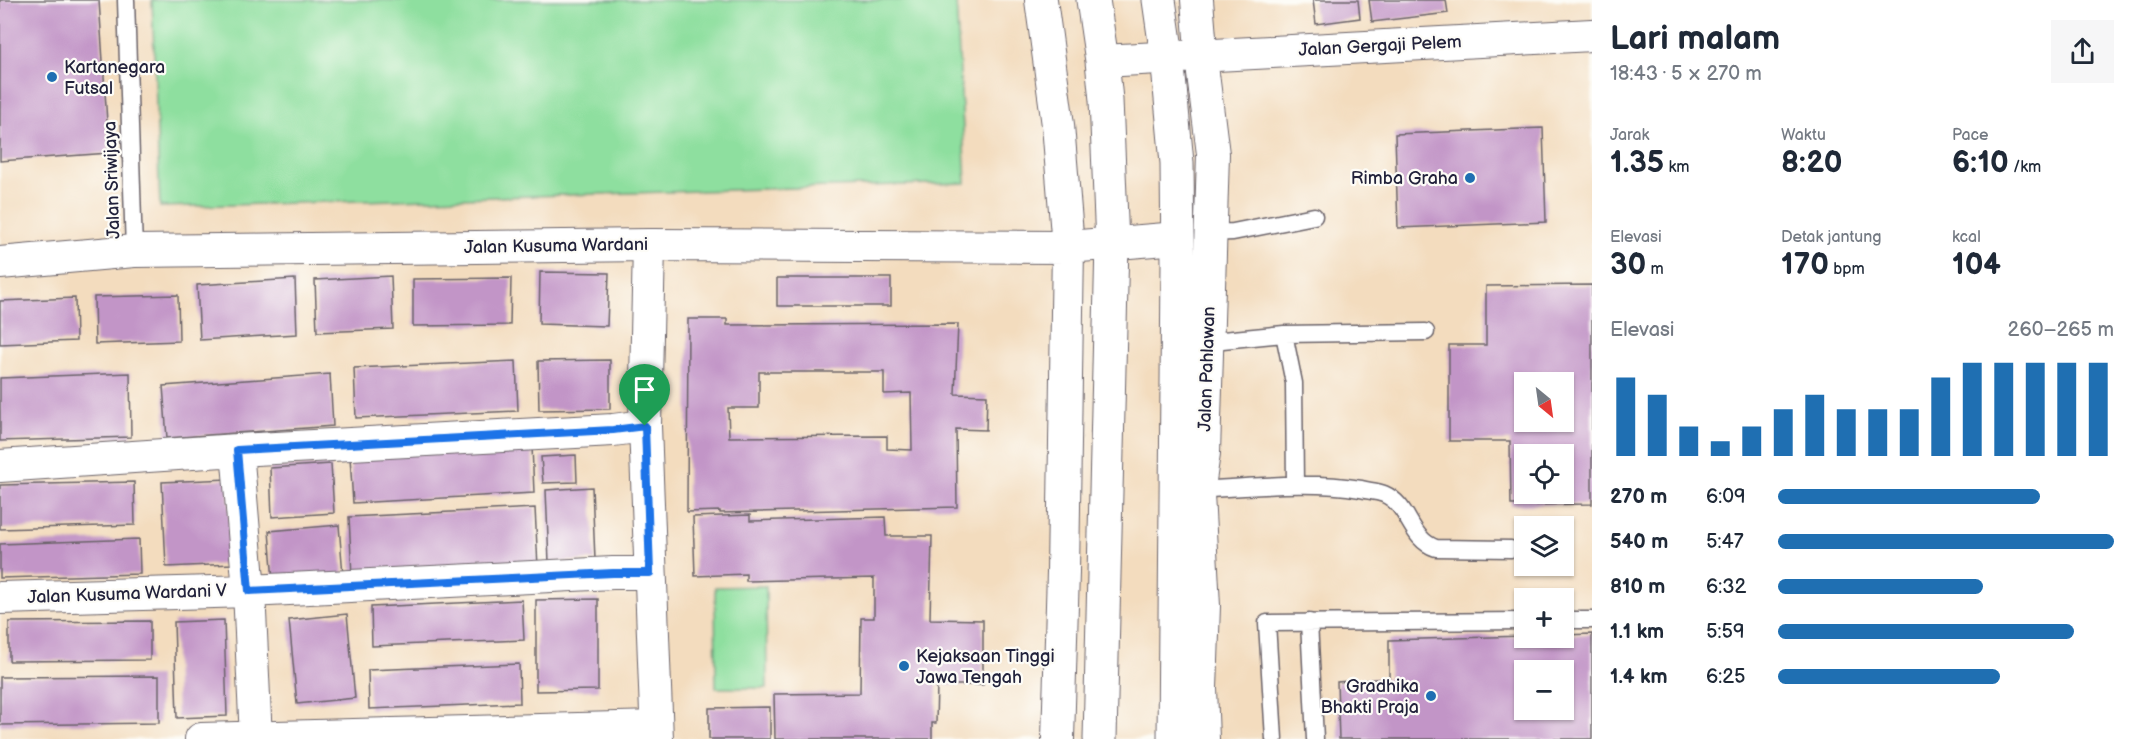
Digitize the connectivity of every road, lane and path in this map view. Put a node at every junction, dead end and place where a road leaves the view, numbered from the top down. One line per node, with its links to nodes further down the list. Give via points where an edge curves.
1 (126, 0): 16 (lane, Jalan Sriwijaya)
2 (1041, 0): 15 (street, via 1058,125)
3 (1093, 0): 9 (main road)
4 (1159, 0): 8 (main road, Jalan Pahlawan)
5 (1197, 0): 7 (street, Jalan Pahlawan)
6 (1592, 36): 7 (street, Jalan Gergaji Pelem)
7 (1201, 54): 8 (street, Jalan Gergaji Pelem); 11 (street, Jalan Pahlawan, via 1213,154)
8 (1167, 56): 9 (street); 12 (main road, Jalan Pahlawan, via 1177,163)
9 (1102, 61): 13 (main road)
10 (1314, 216): 11 (lane)
11 (1210, 233): 12 (lane); 20 (street, Jalan Pahlawan)
12 (1178, 238): 13 (street); 20 (main road, Jalan Pahlawan)
13 (1112, 244): 15 (street, Jalan Kusuma Wardani); 38 (main road)
14 (649, 245): 15 (street, Jalan Kusuma Wardani); 16 (street, Jalan Kusuma Wardani); 21 (street)
15 (1068, 247): 37 (street)
16 (134, 251): 17 (street, Jalan Kusuma Wardani)
17 (0, 263)
18 (1426, 332): 19 (lane)
19 (1284, 334): 20 (lane); 24 (lane, via 1294,383)
20 (1193, 341): 25 (main road, Jalan Pahlawan)
21 (645, 426): 22 (street); 27 (street)
22 (237, 450): 23 (street); 28 (street)
23 (0, 466)
24 (1295, 485): 25 (lane); 26 (lane, via 1332,484 1384,494 1403,509 1420,538 1436,549)
25 (1187, 490): 39 (main road, Jalan Pahlawan); 40 (street, Jalan Pahlawan, via 1204,595)
26 (1511, 549)
27 (650, 573): 28 (street, Jalan Kusuma Wardani V); 34 (street)
28 (249, 591): 29 (street, Jalan Kusuma Wardani V); 35 (street)
29 (0, 598)
30 (1574, 620): 31 (lane)
31 (1592, 620)
32 (1514, 621): 33 (lane)
33 (1309, 622): 41 (lane, via 1267,622); 42 (lane)
34 (656, 733): 35 (street)
35 (256, 738): 36 (street)
36 (201, 739)
37 (1058, 739)
38 (1100, 739)
39 (1174, 739)
40 (1203, 739)
41 (1274, 739)
42 (1315, 739)

